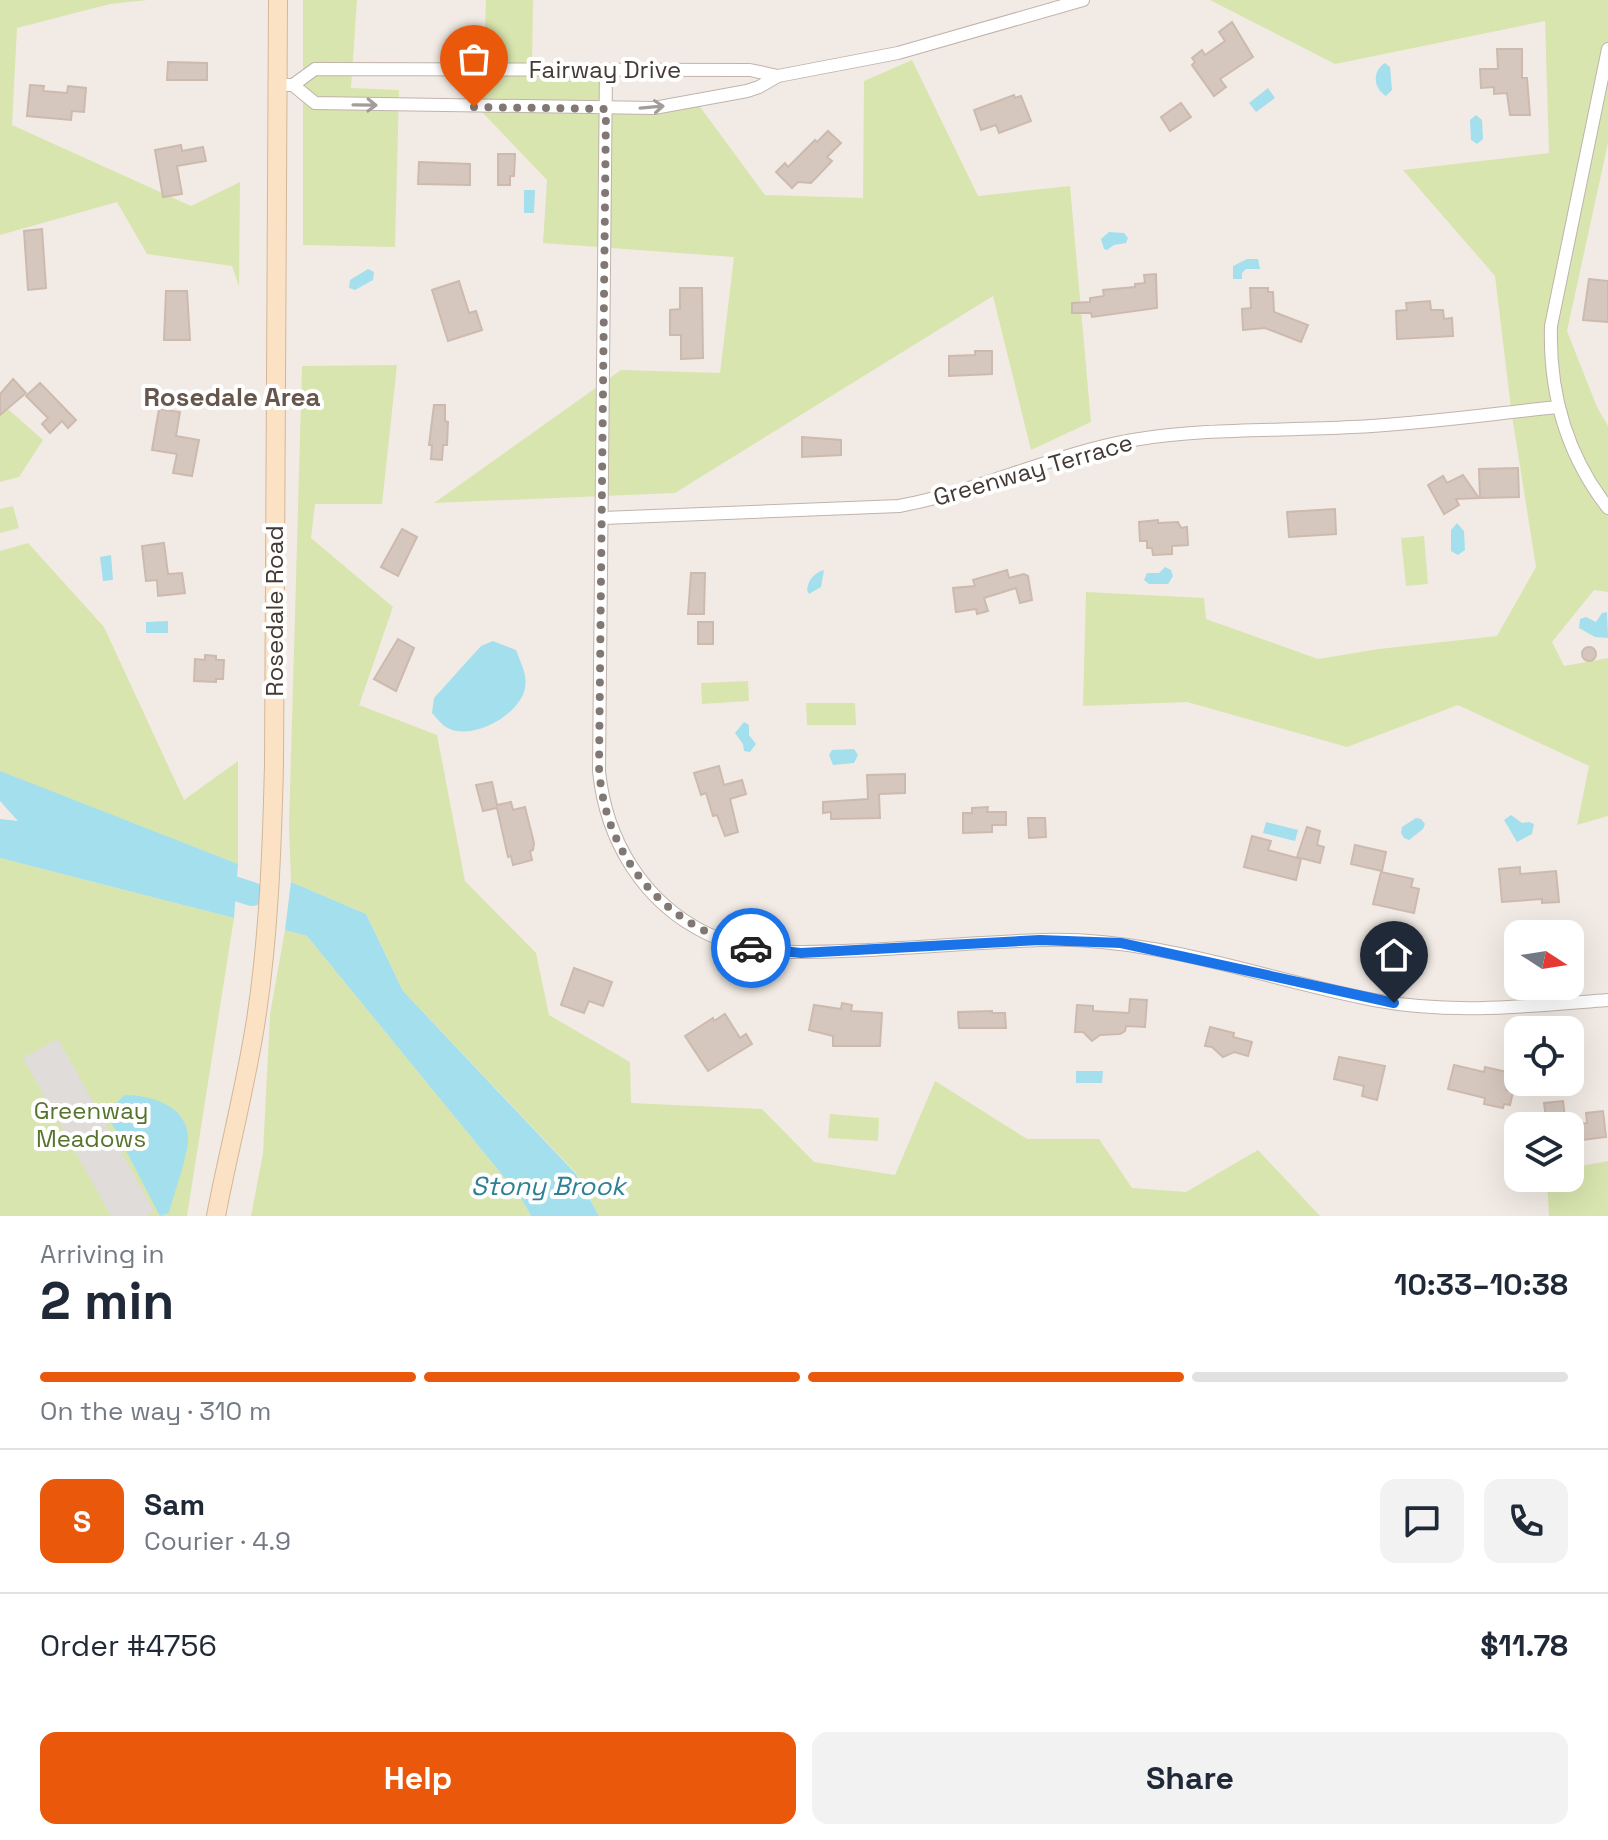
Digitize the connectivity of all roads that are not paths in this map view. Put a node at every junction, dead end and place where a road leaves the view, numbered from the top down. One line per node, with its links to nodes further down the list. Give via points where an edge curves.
1 (278, 0): 6 (street, Rosedale Road)
2 (1083, 0): 5 (street, Fairway Drive, via 898,53)
3 (1608, 49): 8 (street, via 1551,326)
4 (606, 69): 5 (street, Fairway Drive, via 750,70); 6 (street, Fairway Drive, via 315,69); 7 (street)
5 (778, 76): 7 (street, Fairway Drive, one-way to 5, via 683,104 759,87)
6 (286, 85): 7 (street, Fairway Drive, one-way to 7, via 315,103); 12 (street, Rosedale Road, via 271,865 247,1072)
7 (606, 109): 10 (street)
8 (1558, 407): 9 (street, via 1578,463); 10 (street, Greenway Terrace, via 1358,427 1133,440 899,506)
9 (1608, 508)
10 (603, 518): 11 (street, via 599,767 607,816 618,845 646,887 707,933 732,944 782,953 1081,940 1161,950 1414,1007 1498,1009)
11 (1608, 1000)
12 (216, 1216)

